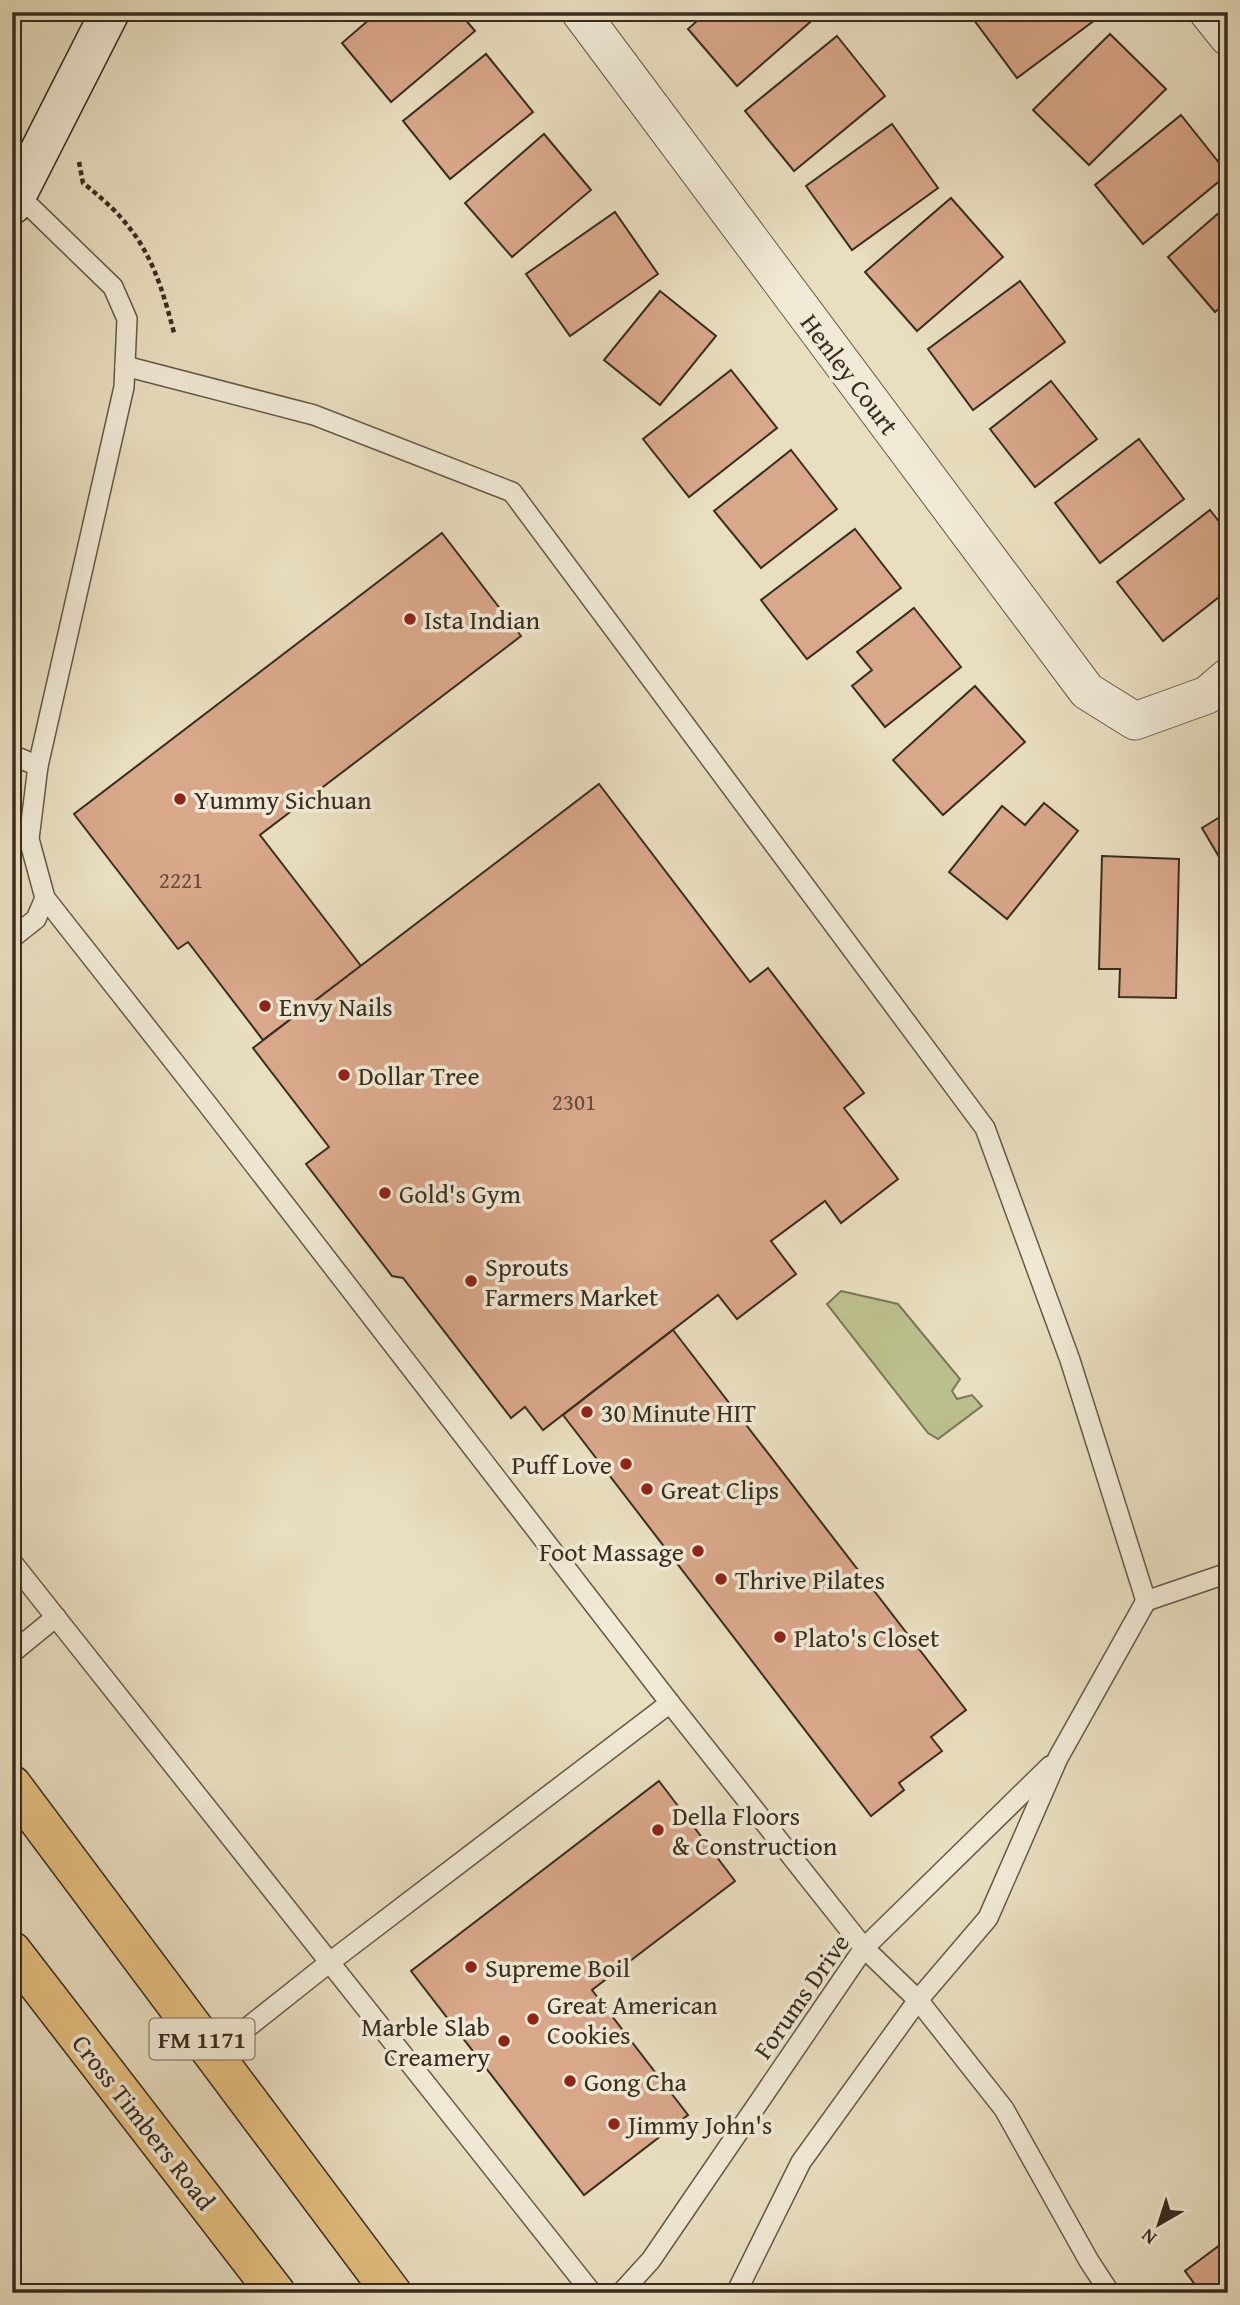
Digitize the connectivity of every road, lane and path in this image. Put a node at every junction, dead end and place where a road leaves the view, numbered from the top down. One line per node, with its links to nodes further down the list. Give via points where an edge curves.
1 (110, 12): 6 (main road)
2 (580, 12): 9 (street, Henley Court, via 1087,691 1135,721 1207,695)
3 (1208, 12): 4 (street)
4 (1228, 37)
5 (79, 162): 7 (path, via 83,183 137,235 161,281)
6 (14, 196): 8 (lane, via 113,287 127,319)
7 (174, 333)
8 (125, 366): 11 (lane); 16 (lane, via 314,415 512,492 985,1128 1070,1360)
9 (1228, 677)
10 (12, 755): 11 (lane)
11 (38, 766): 12 (lane, via 29,839)
12 (45, 898): 13 (lane, via 36,919); 19 (lane)
13 (12, 938)
14 (12, 1562): 17 (lane)
15 (1228, 1573): 16 (lane)
16 (1146, 1601): 20 (lane, Forums Drive)
17 (56, 1618): 18 (lane); 24 (lane)
18 (12, 1653)
19 (670, 1703): 22 (lane); 24 (lane)
20 (1058, 1758): 22 (lane, Forums Drive); 25 (lane, Forums Drive, via 988,1918)
21 (12, 1785): 26 (main road, FM 1171)
22 (864, 1948): 25 (lane); 30 (lane, Forums Drive, via 651,2260)
23 (12, 1951): 27 (main road, Cross Timbers Road)
24 (330, 1962): 26 (lane); 29 (lane)
25 (918, 2000): 31 (lane, Forums Drive, via 801,2162); 32 (lane, via 1004,2109)
26 (214, 2054): 28 (main road, FM 1171)
27 (276, 2293)
28 (392, 2293)
29 (592, 2293)
30 (621, 2293)
31 (736, 2293)
32 (1110, 2293)

